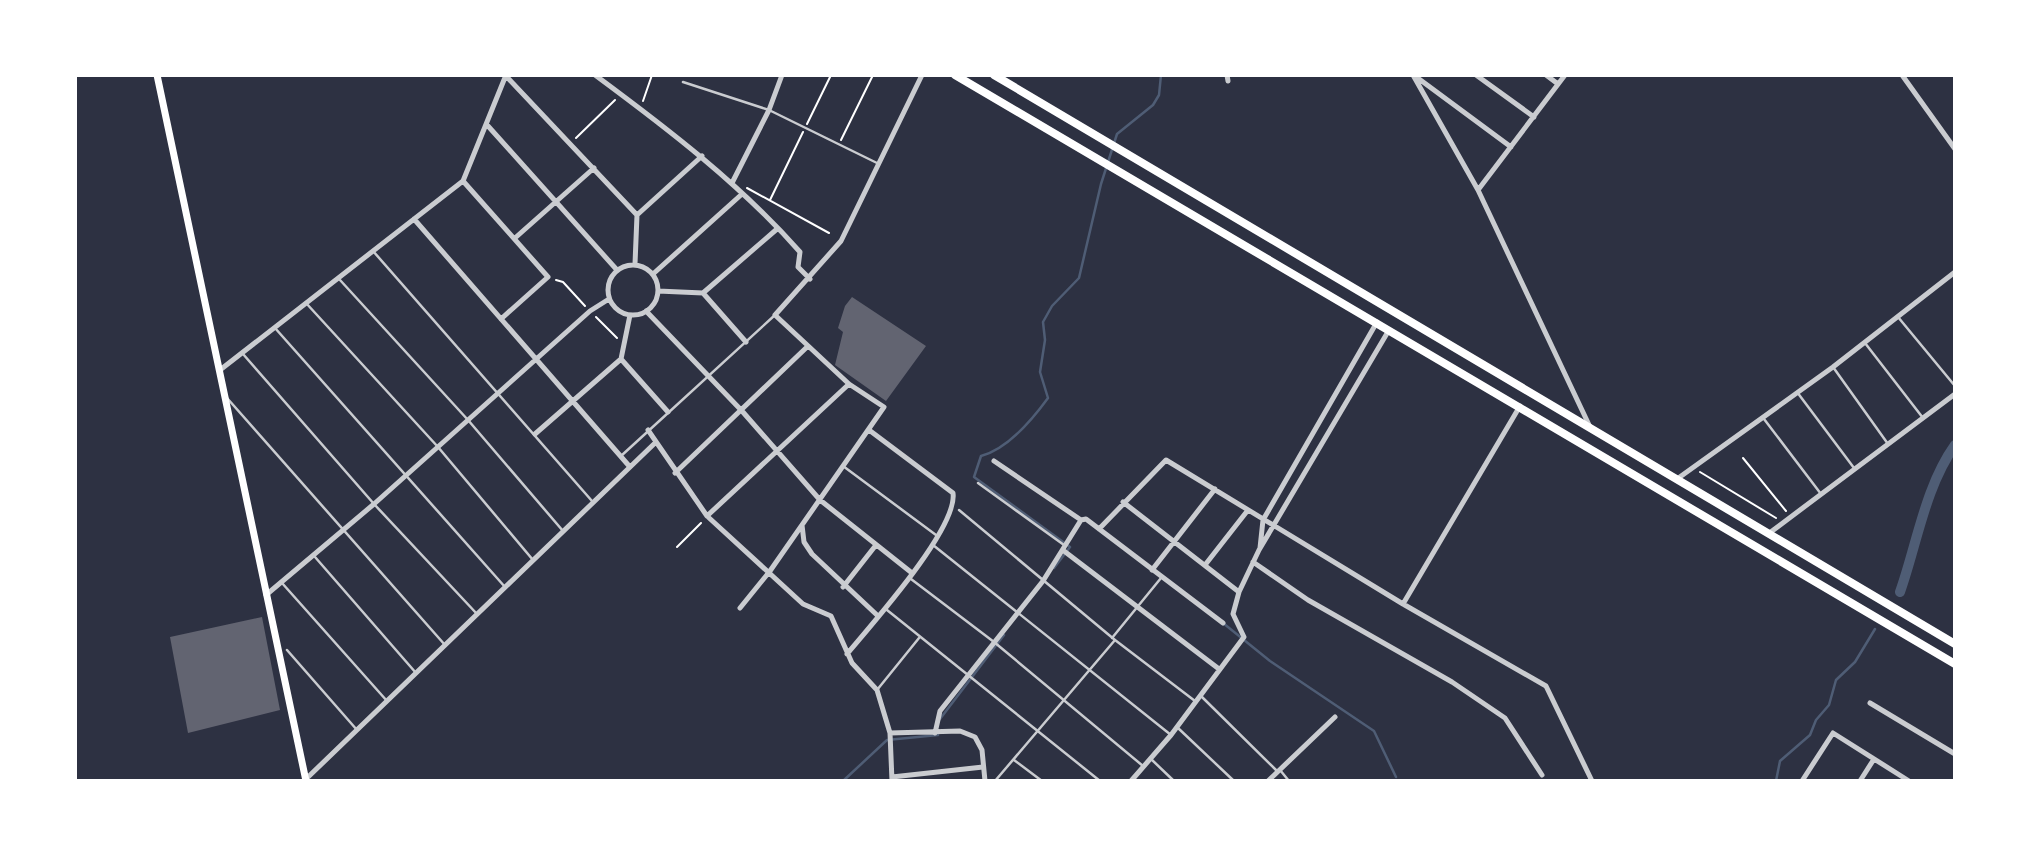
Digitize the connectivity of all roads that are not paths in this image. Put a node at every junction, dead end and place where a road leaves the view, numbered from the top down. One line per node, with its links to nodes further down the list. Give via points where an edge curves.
1 (157, 75): 60 (main road)
2 (506, 75): 19 (street); 24 (street)
3 (595, 75): 16 (street)
4 (612, 75): 16 (street)
5 (782, 75): 17 (street)
6 (922, 75): 23 (street)
7 (955, 75): 50 (main road)
8 (995, 75): 77 (main road)
9 (1413, 75): 20 (street); 27 (street)
10 (1476, 75): 18 (street)
11 (1546, 75): 15 (street)
12 (1565, 75): 15 (street)
13 (1902, 75): 21 (street)
14 (683, 82): 17 (lane)
15 (1559, 84): 18 (street)
16 (609, 85): 22 (street)
17 (769, 110): 23 (lane); 26 (street)
18 (1534, 117): 20 (street)
19 (488, 126): 25 (street); 29 (street)
20 (1511, 147): 27 (street)
21 (1955, 149)
22 (702, 156): 26 (street); 30 (street)
23 (878, 164): 40 (street, via 841,241)
24 (594, 168): 29 (street); 30 (street)
25 (463, 181): 31 (street); 33 (street)
26 (733, 181): 28 (street)
27 (1478, 190): 77 (street)
28 (742, 194): 32 (street); 38 (street)
29 (558, 200): 33 (street); 36 (street)
30 (637, 215): 35 (street)
31 (414, 219): 34 (street); 49 (street)
32 (777, 229): 40 (street, via 800,252 799,267); 42 (street)
33 (515, 238): 49 (street, via 548,276)
34 (373, 251): 39 (street); 67 (lane)
35 (635, 264): 36 (street); 38 (street)
36 (617, 270): 43 (street, via 609,281)
37 (1955, 272): 48 (street)
38 (653, 274): 41 (street)
39 (339, 278): 44 (street); 76 (lane)
40 (810, 279): 47 (street)
41 (658, 292): 42 (street); 45 (street)
42 (703, 293): 53 (street)
43 (609, 299): 46 (street, via 620,312); 57 (street)
44 (306, 303): 51 (street); 83 (lane)
45 (646, 311): 46 (street); 62 (street)
46 (630, 315): 58 (street)
47 (775, 315): 53 (lane); 55 (street)
48 (1898, 317): 54 (street); 65 (lane)
49 (501, 319): 57 (street)
50 (1377, 322): 52 (main road); 61 (street)
51 (275, 328): 56 (street); 91 (lane)
52 (1390, 330): 63 (street); 71 (main road)
53 (746, 342): 62 (lane)
54 (1864, 342): 59 (street); 75 (lane)
55 (807, 347): 64 (street); 72 (street)
56 (242, 353): 60 (street); 99 (lane)
57 (536, 359): 67 (street); 70 (street)
58 (621, 359): 70 (street); 73 (street)
59 (1833, 367): 66 (street); 82 (lane)
60 (220, 370): 69 (main road)
61 (1348, 372): 63 (street); 104 (street)
62 (708, 376): 72 (street); 73 (lane)
63 (1360, 380): 106 (street)
64 (849, 384): 79 (street, via 884,407); 84 (street)
65 (1955, 386)
66 (1797, 392): 74 (street); 89 (lane)
67 (499, 393): 76 (street); 80 (lane)
68 (1955, 394): 75 (street)
69 (226, 396): 107 (lane); 130 (main road)
70 (573, 400): 80 (street); 85 (street)
71 (1520, 406): 131 (street); 146 (main road)
72 (742, 411): 84 (street); 90 (street)
73 (668, 412): 78 (lane)
74 (1762, 416): 92 (street); 95 (lane)
75 (1923, 418): 82 (street)
76 (468, 420): 83 (street); 109 (lane)
77 (1590, 427): 92 (main road)
78 (648, 430): 81 (street); 85 (lane)
79 (869, 430): 87 (street); 111 (street, via 953,493 953,505)
80 (534, 434): 97 (lane)
81 (656, 442): 88 (street); 90 (street)
82 (1888, 444): 89 (street)
83 (438, 447): 91 (street); 118 (lane)
84 (777, 452): 96 (street); 102 (street)
85 (621, 456): 88 (street)
86 (994, 461): 103 (street)
87 (843, 466): 96 (street); 111 (lane)
88 (630, 467): 97 (street)
89 (1855, 469): 95 (street)
90 (675, 473): 102 (street)
91 (406, 476): 99 (street); 127 (lane)
92 (1676, 480): 110 (main road)
93 (978, 483): 115 (lane)
94 (1215, 489): 98 (street, via 1166,460); 101 (street); 112 (street)
95 (1821, 494): 110 (street)
96 (820, 500): 105 (street); 113 (street)
97 (593, 502): 109 (street)
98 (1123, 502): 108 (street); 112 (street)
99 (374, 504): 107 (street); 136 (lane)
100 (959, 510): 125 (lane)
101 (1248, 510): 104 (street); 120 (street)
102 (708, 516): 121 (street)
103 (1081, 520): 108 (street); 115 (street)
104 (1263, 520): 106 (street); 116 (street)
105 (802, 524): 121 (street); 128 (street, via 804,542)
106 (1273, 526): 116 (street); 131 (street)
107 (345, 528): 117 (street); 143 (lane)
108 (1099, 528): 122 (street)
109 (563, 531): 118 (street)
110 (1768, 534): 142 (main road)
111 (938, 537): 114 (street)
112 (1174, 542): 120 (street); 122 (street)
113 (876, 545): 123 (street); 128 (street)
114 (933, 545): 123 (street); 135 (lane)
115 (1065, 549): 125 (street); 134 (street)
116 (1259, 550): 119 (street)
117 (313, 555): 126 (street); 149 (lane)
118 (533, 560): 127 (street)
119 (1253, 562): 129 (street); 171 (street, via 1505,718)
120 (1205, 565): 129 (street)
121 (770, 570): 132 (street); 145 (street, via 803,604 831,616)
122 (1152, 570): 124 (street)
123 (910, 575): 133 (street); 141 (lane)
124 (1162, 577): 134 (lane); 138 (street)
125 (1044, 581): 135 (street); 140 (lane)
126 (281, 583): 130 (street); 153 (lane)
127 (505, 587): 136 (street)
128 (843, 587): 137 (street)
129 (1239, 592): 147 (street, via 1233,614 1243,639)
130 (266, 595): 173 (main road)
131 (1403, 604): 183 (street, via 1546,686)
132 (740, 608)
133 (884, 608): 137 (street); 139 (lane)
134 (1138, 608): 140 (lane); 147 (street)
135 (1018, 612): 141 (street); 148 (lane)
136 (477, 614): 143 (street)
137 (878, 616): 145 (street)
138 (1223, 623)
139 (920, 637): 150 (lane); 151 (lane)
140 (1113, 639): 148 (lane); 155 (lane)
141 (994, 642): 150 (street); 154 (lane)
142 (1955, 644)
143 (445, 645): 149 (street)
144 (287, 650): 159 (lane)
145 (848, 654): 151 (street)
146 (1955, 664)
147 (1219, 669): 152 (street)
148 (1090, 670): 154 (lane); 163 (lane)
149 (416, 673): 153 (street)
150 (969, 676): 160 (lane); 162 (street, via 940,711)
151 (877, 690): 161 (street)
152 (1200, 694): 155 (street); 170 (lane)
153 (387, 701): 159 (street)
154 (1064, 701): 160 (lane); 169 (lane)
155 (1195, 701): 158 (street)
156 (1870, 703): 164 (street)
157 (1335, 717): 170 (street)
158 (1177, 727): 163 (street); 180 (lane)
159 (357, 730): 173 (street)
160 (1038, 732): 167 (lane); 177 (lane)
161 (890, 733): 162 (street); 172 (street)
162 (935, 733): 168 (street, via 961,731 975,737)
163 (1171, 735): 165 (street)
164 (1955, 754)
165 (1151, 759): 169 (street); 179 (lane)
166 (1874, 759): 184 (street, via 1833,733); 185 (street); 186 (street)
167 (1013, 760): 175 (lane); 176 (lane)
168 (983, 767): 172 (street); 174 (street)
169 (1144, 767): 178 (street)
170 (1279, 771): 181 (street); 182 (lane)
171 (1542, 775)
172 (892, 779)
173 (306, 780)
174 (985, 781)
175 (995, 781)
176 (1042, 781)
177 (1100, 781)
178 (1130, 781)
179 (1174, 781)
180 (1234, 781)
181 (1268, 781)
182 (1289, 781)
183 (1592, 781)
184 (1802, 781)
185 (1860, 781)
186 (1909, 781)

